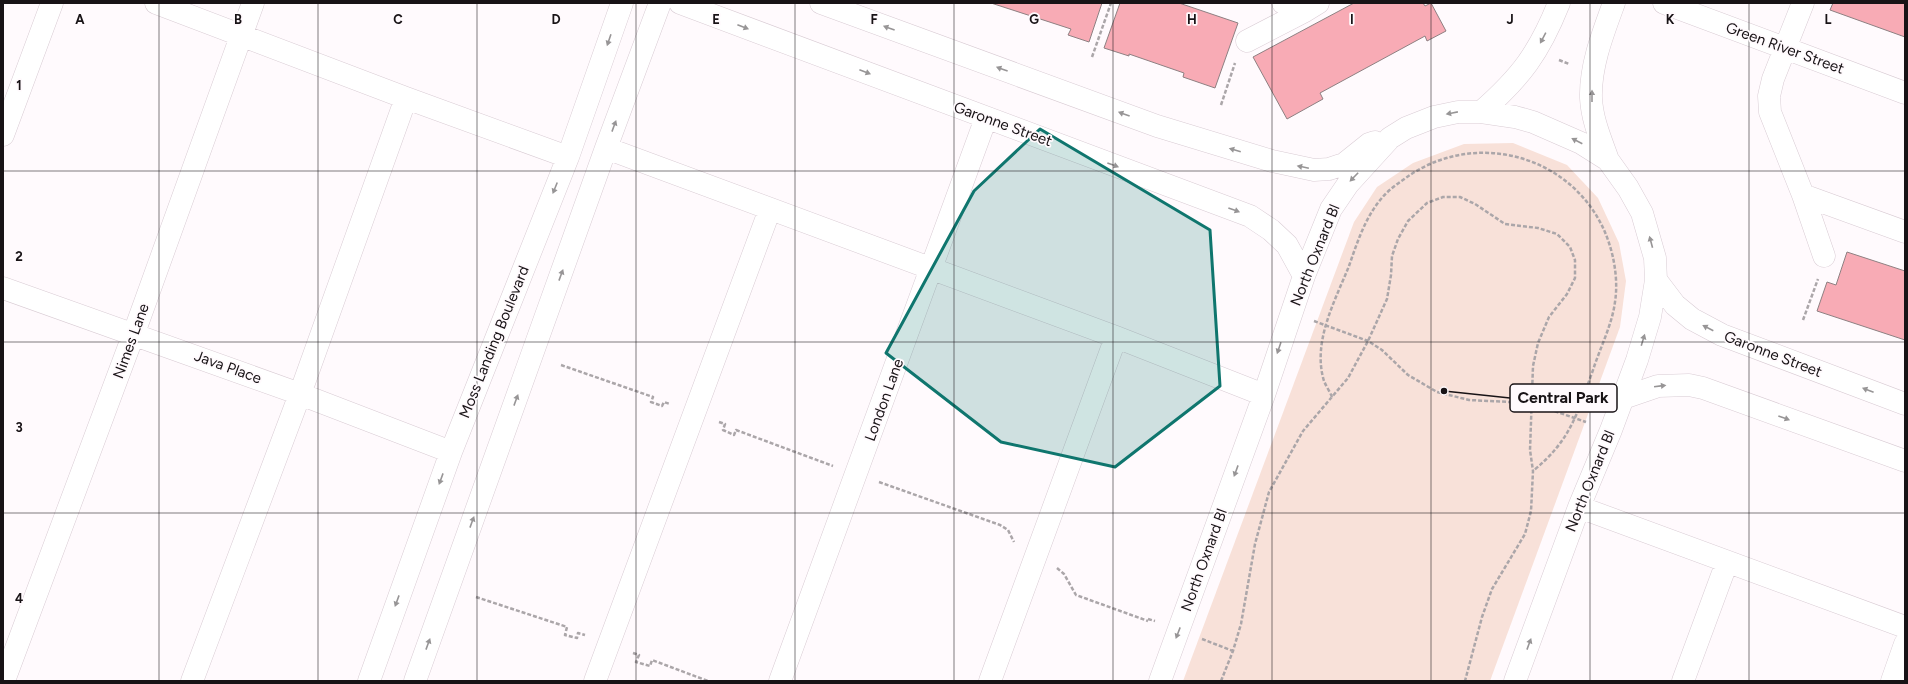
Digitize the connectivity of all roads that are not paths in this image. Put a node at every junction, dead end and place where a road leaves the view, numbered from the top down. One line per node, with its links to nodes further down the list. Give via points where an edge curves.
1 (52, 3): 21 (street)
2 (156, 3): 14 (street)
3 (253, 3): 14 (street, Nimes Lane)
4 (622, 3): 24 (street, Moss Landing Boulevard, one-way to 24)
5 (660, 3): 23 (street, one-way to 5)
6 (680, 3): 20 (street, Garonne Street, one-way to 20)
7 (821, 3): 22 (street, one-way to 7, via 1369,144 1344,164 1314,170 1157,126)
8 (1283, 3): 13 (street)
9 (1559, 3): 19 (street, one-way to 19, via 1536,52 1520,75)
10 (1614, 3): 25 (street, one-way to 10, via 1596,128 1591,98 1593,72)
11 (1664, 3): 16 (street, Green River Street)
12 (1803, 3): 16 (street)
13 (1312, 7): 15 (street)
14 (241, 36): 18 (street); 34 (street, Nimes Lane)
15 (1247, 41)
16 (1786, 48): 17 (street, Green River Street); 26 (street, via 1773,79 1769,96 1770,112)
17 (1905, 93)
18 (406, 98): 24 (street); 36 (street)
19 (1480, 112): 22 (street, North Oxnard Bl, one-way to 22, via 1458,112 1434,117 1406,128); 25 (street, North Oxnard Bl, one-way to 19, via 1581,143 1533,122)
20 (986, 118): 30 (street, London Lane); 31 (street, Garonne Street, one-way to 31, via 1250,216 1287,245)
21 (3, 136)
22 (1390, 138): 31 (street, North Oxnard Bl, one-way to 31, via 1348,184 1331,209)
23 (606, 148): 27 (street); 49 (street, one-way to 23)
24 (568, 157): 40 (street, Moss Landing Boulevard, one-way to 40)
25 (1608, 160): 32 (street, North Oxnard Bl, one-way to 25, via 1655,258 1642,213)
26 (1803, 195): 28 (street); 29 (street)
27 (770, 209): 30 (street); 50 (street)
28 (1905, 232)
29 (1824, 256)
30 (931, 270): 35 (street); 51 (street, London Lane)
31 (1304, 276): 37 (street, North Oxnard Bl, one-way to 37)
32 (1656, 280): 38 (street, North Oxnard Bl, one-way to 32, via 1650,317); 39 (street, Garonne Street, one-way to 32, via 1722,335 1692,320 1675,305)
33 (3, 288): 34 (street, Java Place)
34 (134, 333): 36 (street, Java Place); 46 (street, Nimes Lane)
35 (1116, 337): 37 (street); 52 (street)
36 (300, 394): 40 (street, Java Place); 47 (street)
37 (1264, 395): 53 (street, North Oxnard Bl, one-way to 53)
38 (1623, 398): 41 (street, one-way to 41, via 1658,386 1689,385 1703,388); 42 (street, North Oxnard Bl)
39 (1905, 404)
40 (451, 452): 48 (street, Moss Landing Boulevard, one-way to 48)
41 (1905, 461)
42 (1579, 507): 43 (street); 54 (street, North Oxnard Bl, one-way to 42)
43 (1727, 562): 44 (street); 55 (street)
44 (1905, 627)
45 (1905, 644): 56 (street)
46 (7, 679)
47 (192, 681)
48 (369, 681)
49 (415, 681)
50 (595, 681)
51 (780, 681)
52 (990, 681)
53 (1160, 681)
54 (1515, 681)
55 (1684, 681)
56 (1892, 681)

